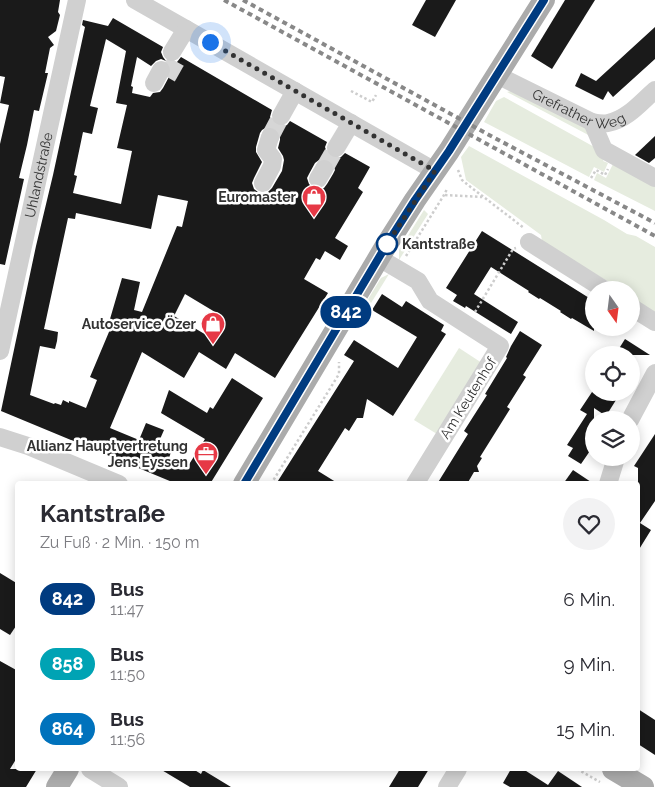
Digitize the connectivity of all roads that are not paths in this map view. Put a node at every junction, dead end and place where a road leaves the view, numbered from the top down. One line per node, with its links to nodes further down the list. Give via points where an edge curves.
1 (77, 0): 22 (street, Uhlandstraße)
2 (135, 0): 4 (street)
3 (540, 1): 6 (main road)
4 (189, 31): 5 (street); 8 (street)
5 (176, 54)
6 (496, 74): 10 (street, Grefrather Weg); 14 (main road, via 449,151)
7 (655, 90): 10 (street, Grefrather Weg, via 627,115 606,124)
8 (294, 91): 9 (street); 11 (street)
9 (281, 116)
10 (592, 122): 15 (street, via 604,150)
11 (351, 123): 13 (street); 14 (street)
12 (270, 137): 16 (street, via 266,150 273,159 272,166)
13 (336, 148)
14 (446, 174): 18 (main road, via 415,200)
15 (655, 178)
16 (263, 183)
17 (529, 242): 19 (street)
18 (388, 264): 28 (main road); 29 (street, Am Keutenhof, via 418,281 430,301 500,346)
19 (591, 281)
20 (640, 313): 21 (street)
21 (655, 322)
22 (0, 351)
23 (655, 373): 24 (street)
24 (635, 411)
25 (0, 437): 27 (street)
26 (614, 466): 30 (street)
27 (112, 481)
28 (246, 481)
29 (417, 481)
30 (609, 481)
31 (67, 771): 36 (main road)
32 (93, 771): 37 (street)
33 (457, 771): 38 (street)
34 (607, 776): 35 (main road)
35 (646, 786)
36 (57, 787)
37 (119, 787)
38 (447, 787)

